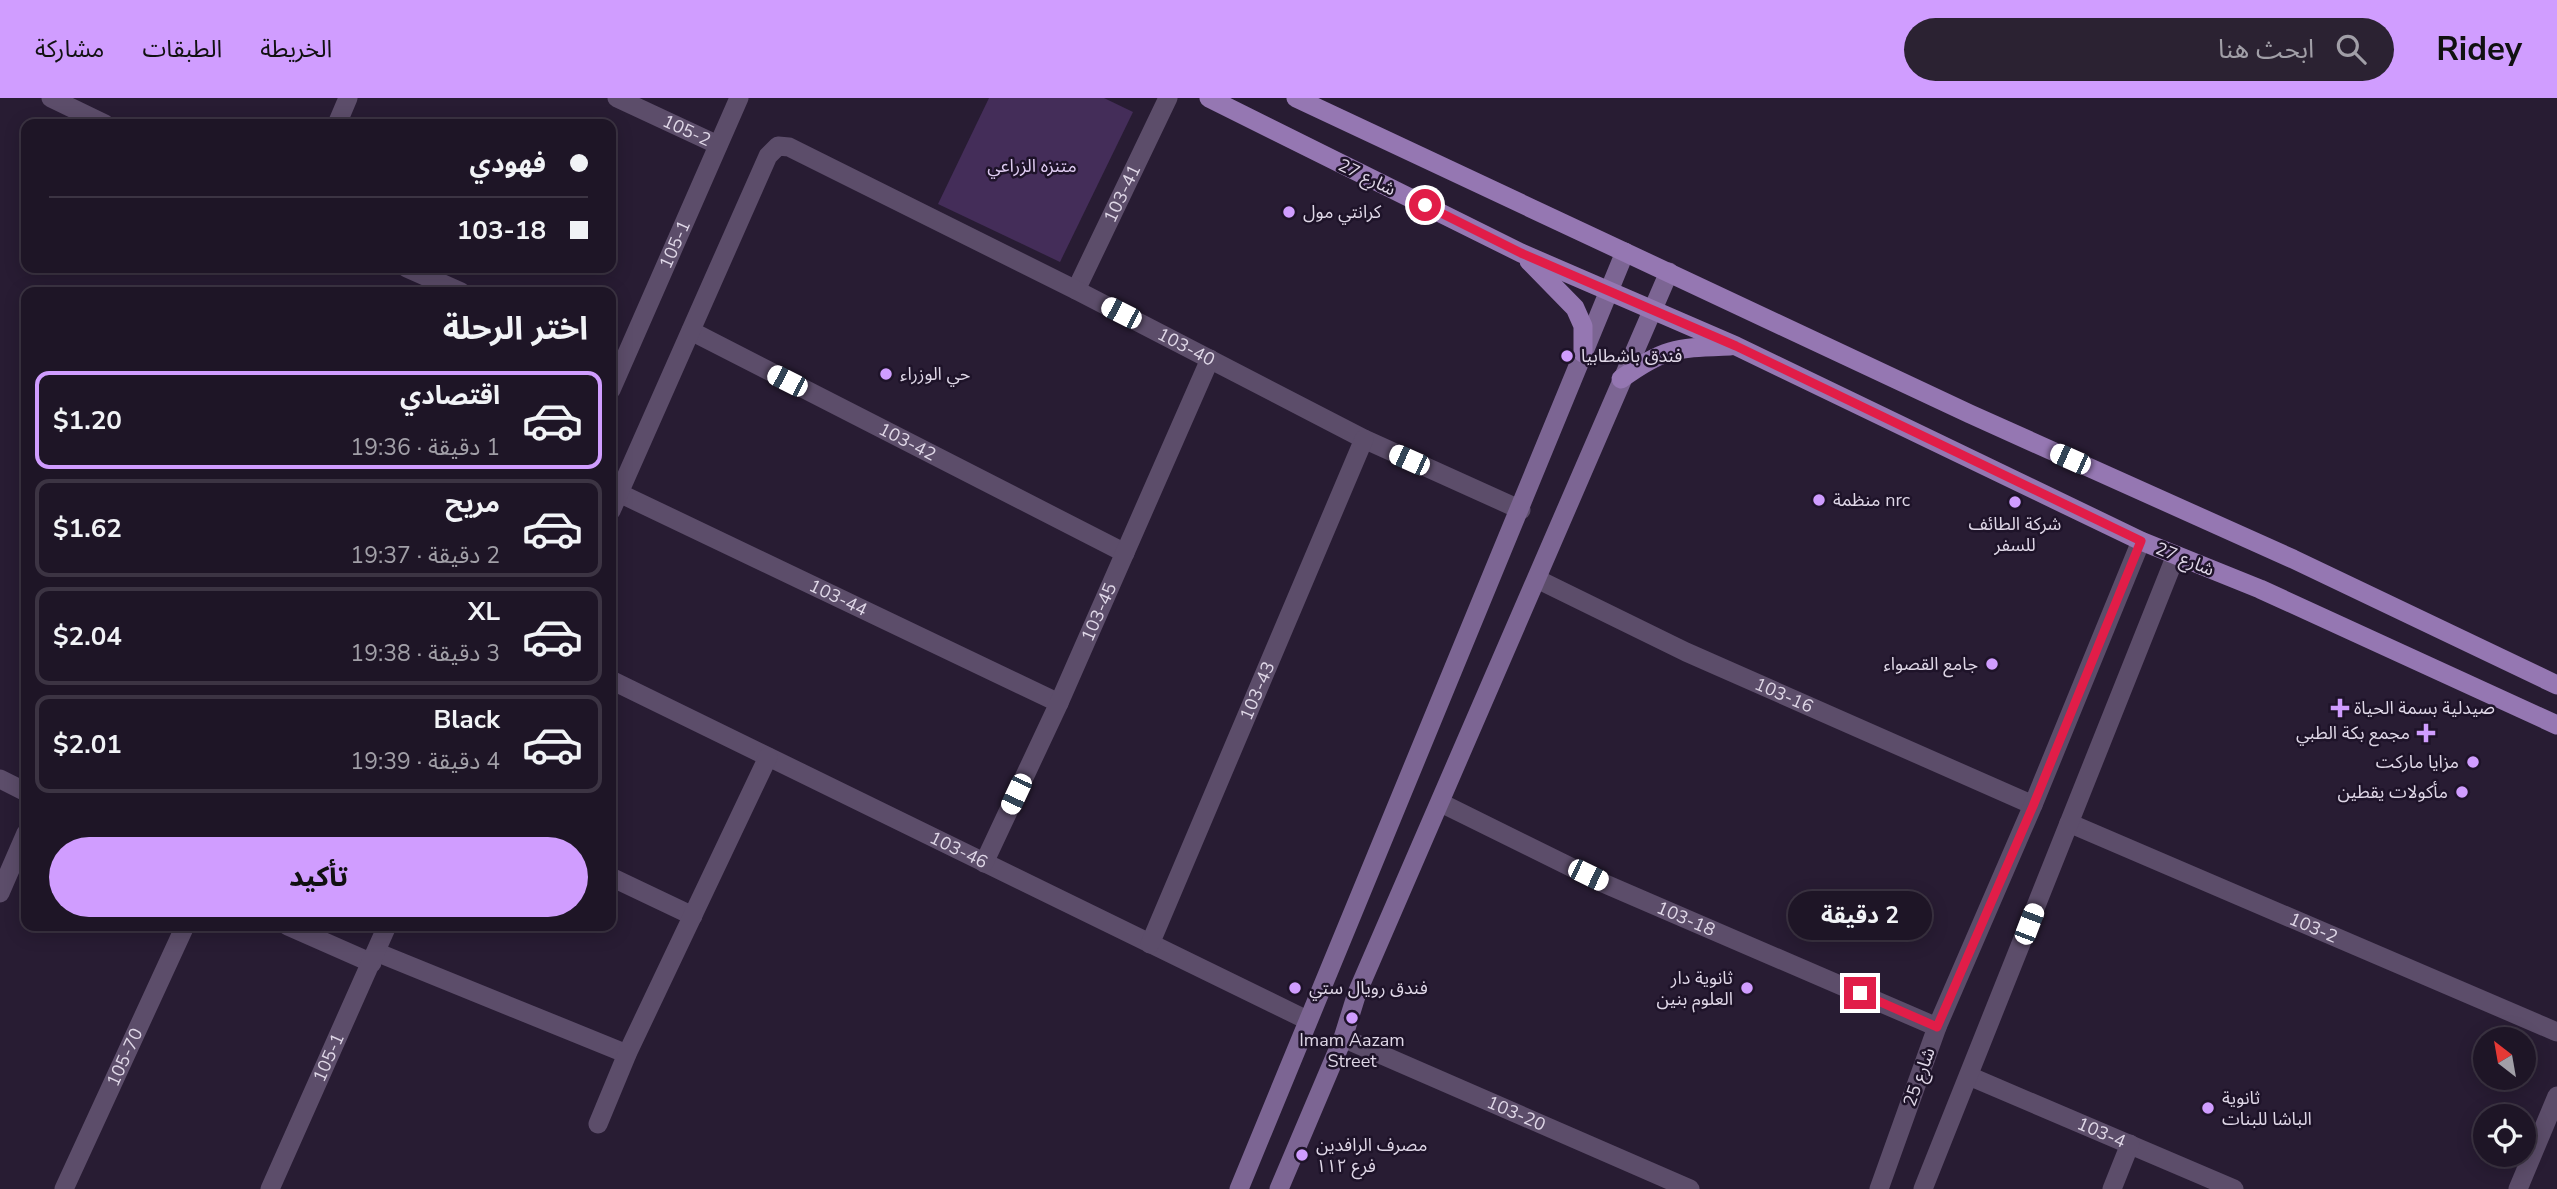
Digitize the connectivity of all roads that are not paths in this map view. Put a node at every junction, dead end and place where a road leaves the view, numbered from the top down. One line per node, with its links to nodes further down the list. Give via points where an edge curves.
1 (51, 98): 8 (street)
2 (348, 98): 9 (street)
3 (617, 98): 10 (street, 105-2)
4 (739, 98): 10 (street, 105-1)
5 (1168, 98): 16 (street, 103-41)
6 (1209, 98): 11 (main road, شارع 27)
7 (1296, 98): 12 (main road)
8 (95, 119)
9 (339, 119)
10 (718, 145): 23 (street, 105-1)
11 (1521, 253): 17 (main road, شارع 27); 21 (main road, via 1575,308 1583,326)
12 (1625, 253): 13 (main road); 17 (main road)
13 (1669, 272): 18 (main road); 34 (main road)
14 (418, 273): 15 (street)
15 (450, 287)
16 (1076, 290): 19 (street, 103-40, via 789,147 778,146 768,156); 22 (street, 103-40)
17 (1609, 292): 18 (main road, شارع 27); 21 (main road)
18 (1651, 310): 20 (main road, شارع 27); 24 (main road)
19 (691, 331): 26 (street); 30 (street, 103-42)
20 (1736, 346): 24 (main road, via 1677,349 1644,363); 29 (main road, شارع 27)
21 (1583, 353): 28 (main road)
22 (1210, 359): 25 (street, 103-40); 30 (street, 103-45)
23 (616, 363)
24 (1621, 380): 32 (main road)
25 (1364, 439): 28 (street, 103-40); 51 (street, 103-43)
26 (616, 500)
27 (616, 502): 35 (street, 103-44)
28 (1521, 510): 53 (main road)
29 (2141, 541): 31 (main road, شارع 27); 41 (street, شارع 25)
30 (1125, 554): 35 (street, 103-45)
31 (2176, 555): 36 (main road, شارع 27); 42 (street)
32 (1537, 579): 40 (main road); 41 (street, 103-16, via 1686,652)
33 (616, 682): 37 (street, 103-46)
34 (2557, 685)
35 (1059, 703): 44 (street, 103-45)
36 (2557, 726)
37 (768, 757): 44 (street, 103-46); 47 (street)
38 (0, 779): 39 (street)
39 (21, 790)
40 (1441, 803): 54 (street, 103-18, via 1603,883); 56 (main road, via 1357,993)
41 (2033, 806): 54 (street, شارع 25)
42 (2069, 822): 55 (street, 103-2); 58 (street)
43 (21, 845): 46 (street)
44 (984, 863): 51 (street, 103-46)
45 (616, 879): 47 (street)
46 (0, 893)
47 (693, 916): 57 (street)
48 (183, 931): 62 (street, 105-70)
49 (301, 931): 52 (street)
50 (385, 931): 52 (street, 105-1)
51 (1150, 944): 53 (street, 103-46)
52 (374, 958): 57 (street); 63 (street, 105-1)
53 (1307, 1020): 64 (main road)
54 (1937, 1027): 67 (street, شارع 25)
55 (2557, 1032)
56 (1343, 1038): 65 (main road); 66 (street, 103-20)
57 (627, 1054): 60 (street)
58 (1969, 1076): 61 (street, 103-4); 68 (street)
59 (2557, 1096): 71 (street)
60 (598, 1124)
61 (2130, 1144): 69 (street); 70 (street, 103-4)
62 (64, 1189)
63 (270, 1189)
64 (1239, 1189)
65 (1279, 1189)
66 (1690, 1189)
67 (1879, 1189)
68 (1923, 1189)
69 (2112, 1189)
70 (2234, 1189)
71 (2518, 1189)

